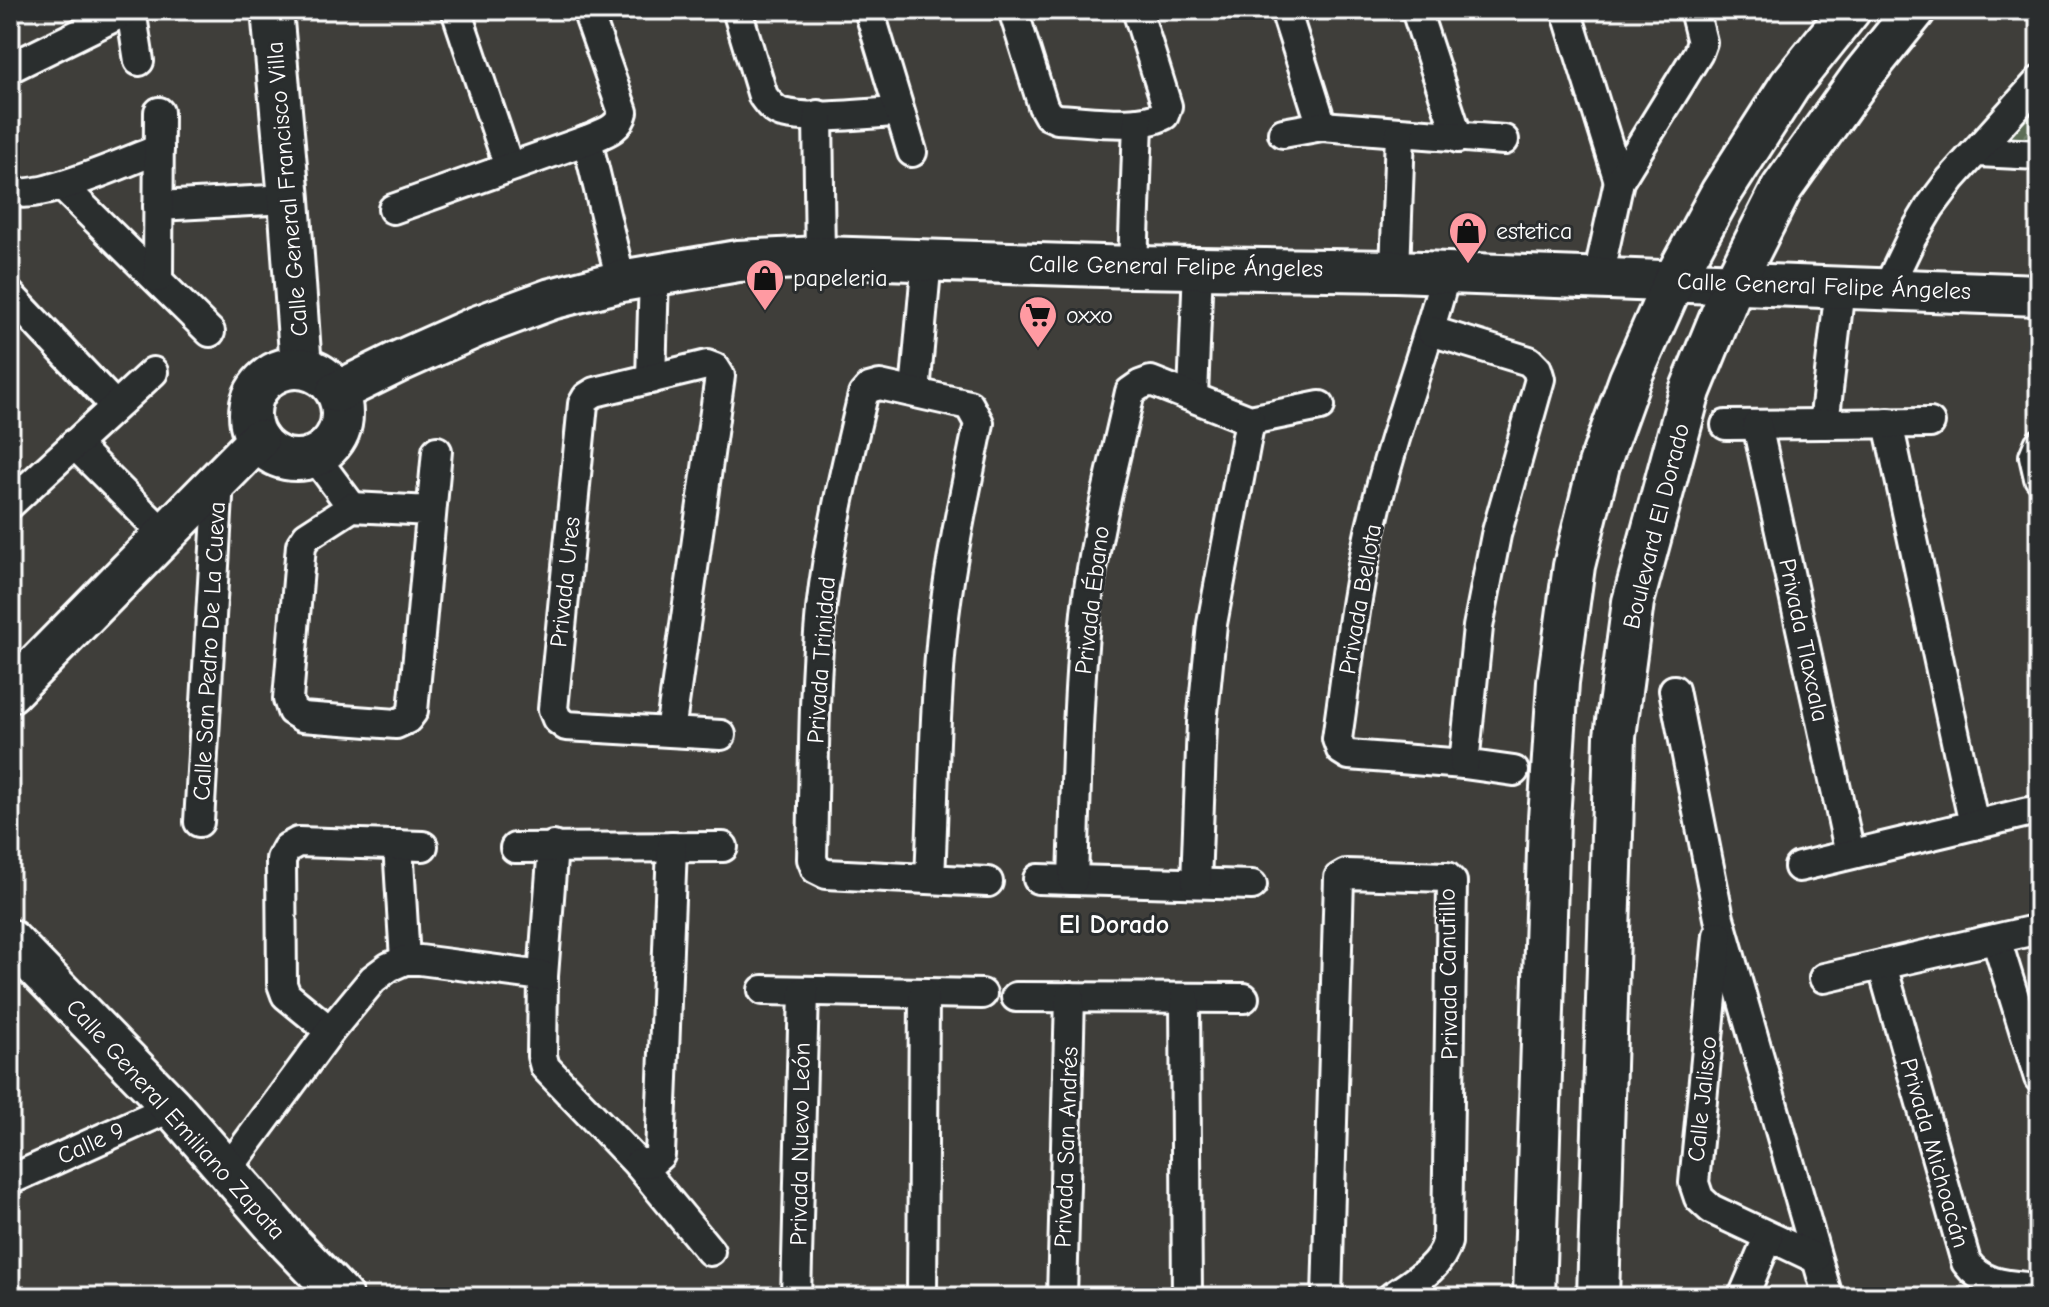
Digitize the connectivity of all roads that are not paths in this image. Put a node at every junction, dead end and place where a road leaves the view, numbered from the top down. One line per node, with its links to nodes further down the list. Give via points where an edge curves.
1 (130, 10): 15 (street); 16 (street)
2 (272, 10): 36 (main road, Calle General Francisco Villa)
3 (456, 10): 32 (street)
4 (587, 10): 26 (street, via 623,112 614,129)
5 (737, 10): 20 (street, via 769,106)
6 (869, 10): 19 (street)
7 (1013, 10): 21 (street, via 1048,115)
8 (1137, 10): 21 (street, via 1167,106 1155,120)
9 (1285, 10): 22 (street)
10 (1416, 10): 25 (street)
11 (1566, 10): 33 (street)
12 (1694, 10): 33 (street, via 1702,42 1698,53)
13 (1850, 10): 48 (main road, via 1790,85 1721,193)
14 (1915, 10): 49 (main road, Boulevard El Dorado, via 1782,188)
15 (139, 61)
16 (10, 68)
17 (2039, 81): 30 (street)
18 (159, 112): 28 (street)
19 (899, 112): 20 (street); 29 (street)
20 (818, 115): 39 (street)
21 (1138, 122): 42 (street)
22 (1322, 126): 23 (street); 24 (street)
23 (1283, 133)
24 (1400, 134): 25 (street); 43 (street)
25 (1458, 138): 27 (street)
26 (587, 140): 32 (street); 47 (street)
27 (1504, 140)
28 (159, 149): 34 (street); 37 (street)
29 (912, 152)
30 (1978, 152): 31 (street); 51 (street, via 1930,207)
31 (2039, 155)
32 (509, 167): 38 (street)
33 (1619, 181): 45 (street)
34 (62, 186): 35 (street, via 31,193); 46 (street)
35 (10, 190)
36 (289, 199): 37 (street); 56 (main road, Calle General Francisco Villa)
37 (158, 206): 46 (street)
38 (393, 209)
39 (820, 257): 40 (main road, Calle General Felipe Ángeles); 47 (main road, Calle General Felipe Ángeles, via 738,261)
40 (927, 259): 42 (main road, Calle General Felipe Ángeles); 60 (street)
41 (1198, 266): 42 (main road, Calle General Felipe Ángeles); 43 (main road, Calle General Felipe Ángeles); 61 (street)
42 (1133, 267)
43 (1395, 271): 44 (main road, Calle General Felipe Ángeles)
44 (1446, 272): 45 (main road, Calle General Felipe Ángeles); 54 (street, Privada Bellota)
45 (1598, 277): 48 (main road, Calle General Felipe Ángeles)
46 (158, 278): 55 (street)
47 (638, 278): 58 (street); 59 (main road, Calle General Felipe Ángeles, via 551,299 476,327)
48 (1674, 280): 49 (main road, Calle General Felipe Ángeles); 135 (main road, via 1599,465 1574,566 1564,638 1549,819)
49 (1734, 283): 50 (main road, Calle General Felipe Ángeles); 136 (main road, Boulevard El Dorado, via 1690,391 1633,602 1615,736)
50 (1840, 288): 51 (main road, Calle General Felipe Ángeles); 67 (street)
51 (1887, 289): 53 (main road, Calle General Felipe Ángeles)
52 (10, 295): 62 (street)
53 (2039, 295)
54 (1431, 331): 85 (street, via 1529,361 1540,379 1496,535 1478,627); 85 (street, Privada Bellota, via 1375,511 1337,739 1349,755)
55 (210, 332)
56 (301, 368): 59 (main road, via 328,380); 70 (main road, via 272,374 260,384 249,412)
57 (153, 372): 62 (street)
58 (651, 379): 83 (street, Privada Ures, via 707,365 720,376); 83 (street, Privada Ures, via 595,392 583,404 553,709 566,726)
59 (337, 392): 74 (main road, via 342,422 328,448)
60 (915, 392): 96 (street, Privada Trinidad, via 969,405 979,423 944,617); 96 (street, Privada Trinidad, via 880,385 863,395 836,508 821,610 812,859 826,874)
61 (1193, 396): 64 (street, Privada Ébano); 98 (street, Privada Ébano, via 1151,381 1130,392 1087,610)
62 (115, 406): 71 (street)
63 (1320, 406): 64 (street)
64 (1250, 420): 100 (street, via 1212,624)
65 (1888, 423): 66 (street); 67 (street); 89 (street)
66 (1930, 423)
67 (1824, 424): 69 (street)
68 (1726, 425): 69 (street)
69 (1757, 425): 94 (street, Privada Tlaxcala)
70 (258, 440): 74 (main road, via 284,459); 76 (main road)
71 (74, 444): 77 (street); 80 (street)
72 (2039, 444): 75 (street, via 2034,456)
73 (437, 451): 79 (street)
74 (315, 457): 78 (street)
75 (2039, 478)
76 (219, 480): 80 (main road); 88 (street, Calle San Pedro De La Cueva)
77 (16, 487)
78 (352, 507): 79 (street); 79 (street, via 301,545 288,699 292,711 302,717 396,724 413,711)
79 (431, 511)
80 (165, 535): 82 (main road)
81 (1674, 690): 102 (street, Calle Jalisco)
82 (10, 692)
83 (670, 732): 84 (street, Privada Ures)
84 (721, 735)
85 (1464, 764): 86 (street, Privada Bellota)
86 (1514, 771)
87 (2028, 812): 89 (street)
88 (199, 822)
89 (1974, 825): 94 (street)
90 (553, 846): 91 (street); 93 (street); 108 (street)
91 (672, 847): 92 (street); 121 (street, via 660,1155)
92 (723, 847)
93 (515, 848)
94 (1850, 854): 95 (street)
95 (1799, 867)
96 (930, 879): 99 (street, Privada Trinidad)
97 (1038, 879): 98 (street)
98 (1073, 880): 100 (street)
99 (988, 882)
100 (1196, 883): 101 (street)
101 (1252, 885)
102 (1719, 918): 124 (street, Calle Jalisco, via 1694,1183 1699,1198 1711,1209); 126 (street, Calle Jalisco)
103 (2039, 929): 104 (street)
104 (1996, 939): 107 (street); 119 (street)
105 (10, 940): 120 (main road, Calle General Emiliano Zapata)
106 (405, 960): 108 (street); 118 (street, via 373,979); 118 (street, via 410,846 298,842 287,848 281,859 282,984 286,995)
107 (1882, 965): 109 (street); 127 (street, Privada Michoacán, via 1966,1262 1990,1283)
108 (543, 976): 121 (street, via 545,1067)
109 (1824, 978)
110 (763, 990): 111 (street)
111 (804, 991): 112 (street); 130 (street, Privada Nuevo León)
112 (924, 993): 113 (street); 131 (street)
113 (982, 994)
114 (1016, 997): 115 (street)
115 (1070, 997): 116 (street); 132 (street, Privada San Andrés)
116 (1185, 998): 117 (street); 133 (street)
117 (1244, 998)
118 (330, 1031): 122 (street)
119 (2039, 1078)
120 (172, 1107): 122 (main road, Calle General Emiliano Zapata); 123 (street, Calle 9)
121 (638, 1164): 125 (street)
122 (228, 1169): 129 (main road, Calle General Emiliano Zapata)
123 (10, 1180)
124 (1768, 1238): 126 (street, Calle Jalisco); 137 (street)
125 (710, 1251)
126 (1815, 1258): 138 (street, Calle Jalisco)
127 (2039, 1288)
128 (1399, 1295): 134 (street, Privada Canutillo, via 1437,1263 1447,1242 1452,882 1447,877 1346,874 1339,878)
129 (342, 1297)
130 (796, 1297)
131 (922, 1297)
132 (1062, 1297)
133 (1187, 1297)
134 (1327, 1297)
135 (1534, 1297)
136 (1598, 1297)
137 (1743, 1297)
138 (1828, 1297)

